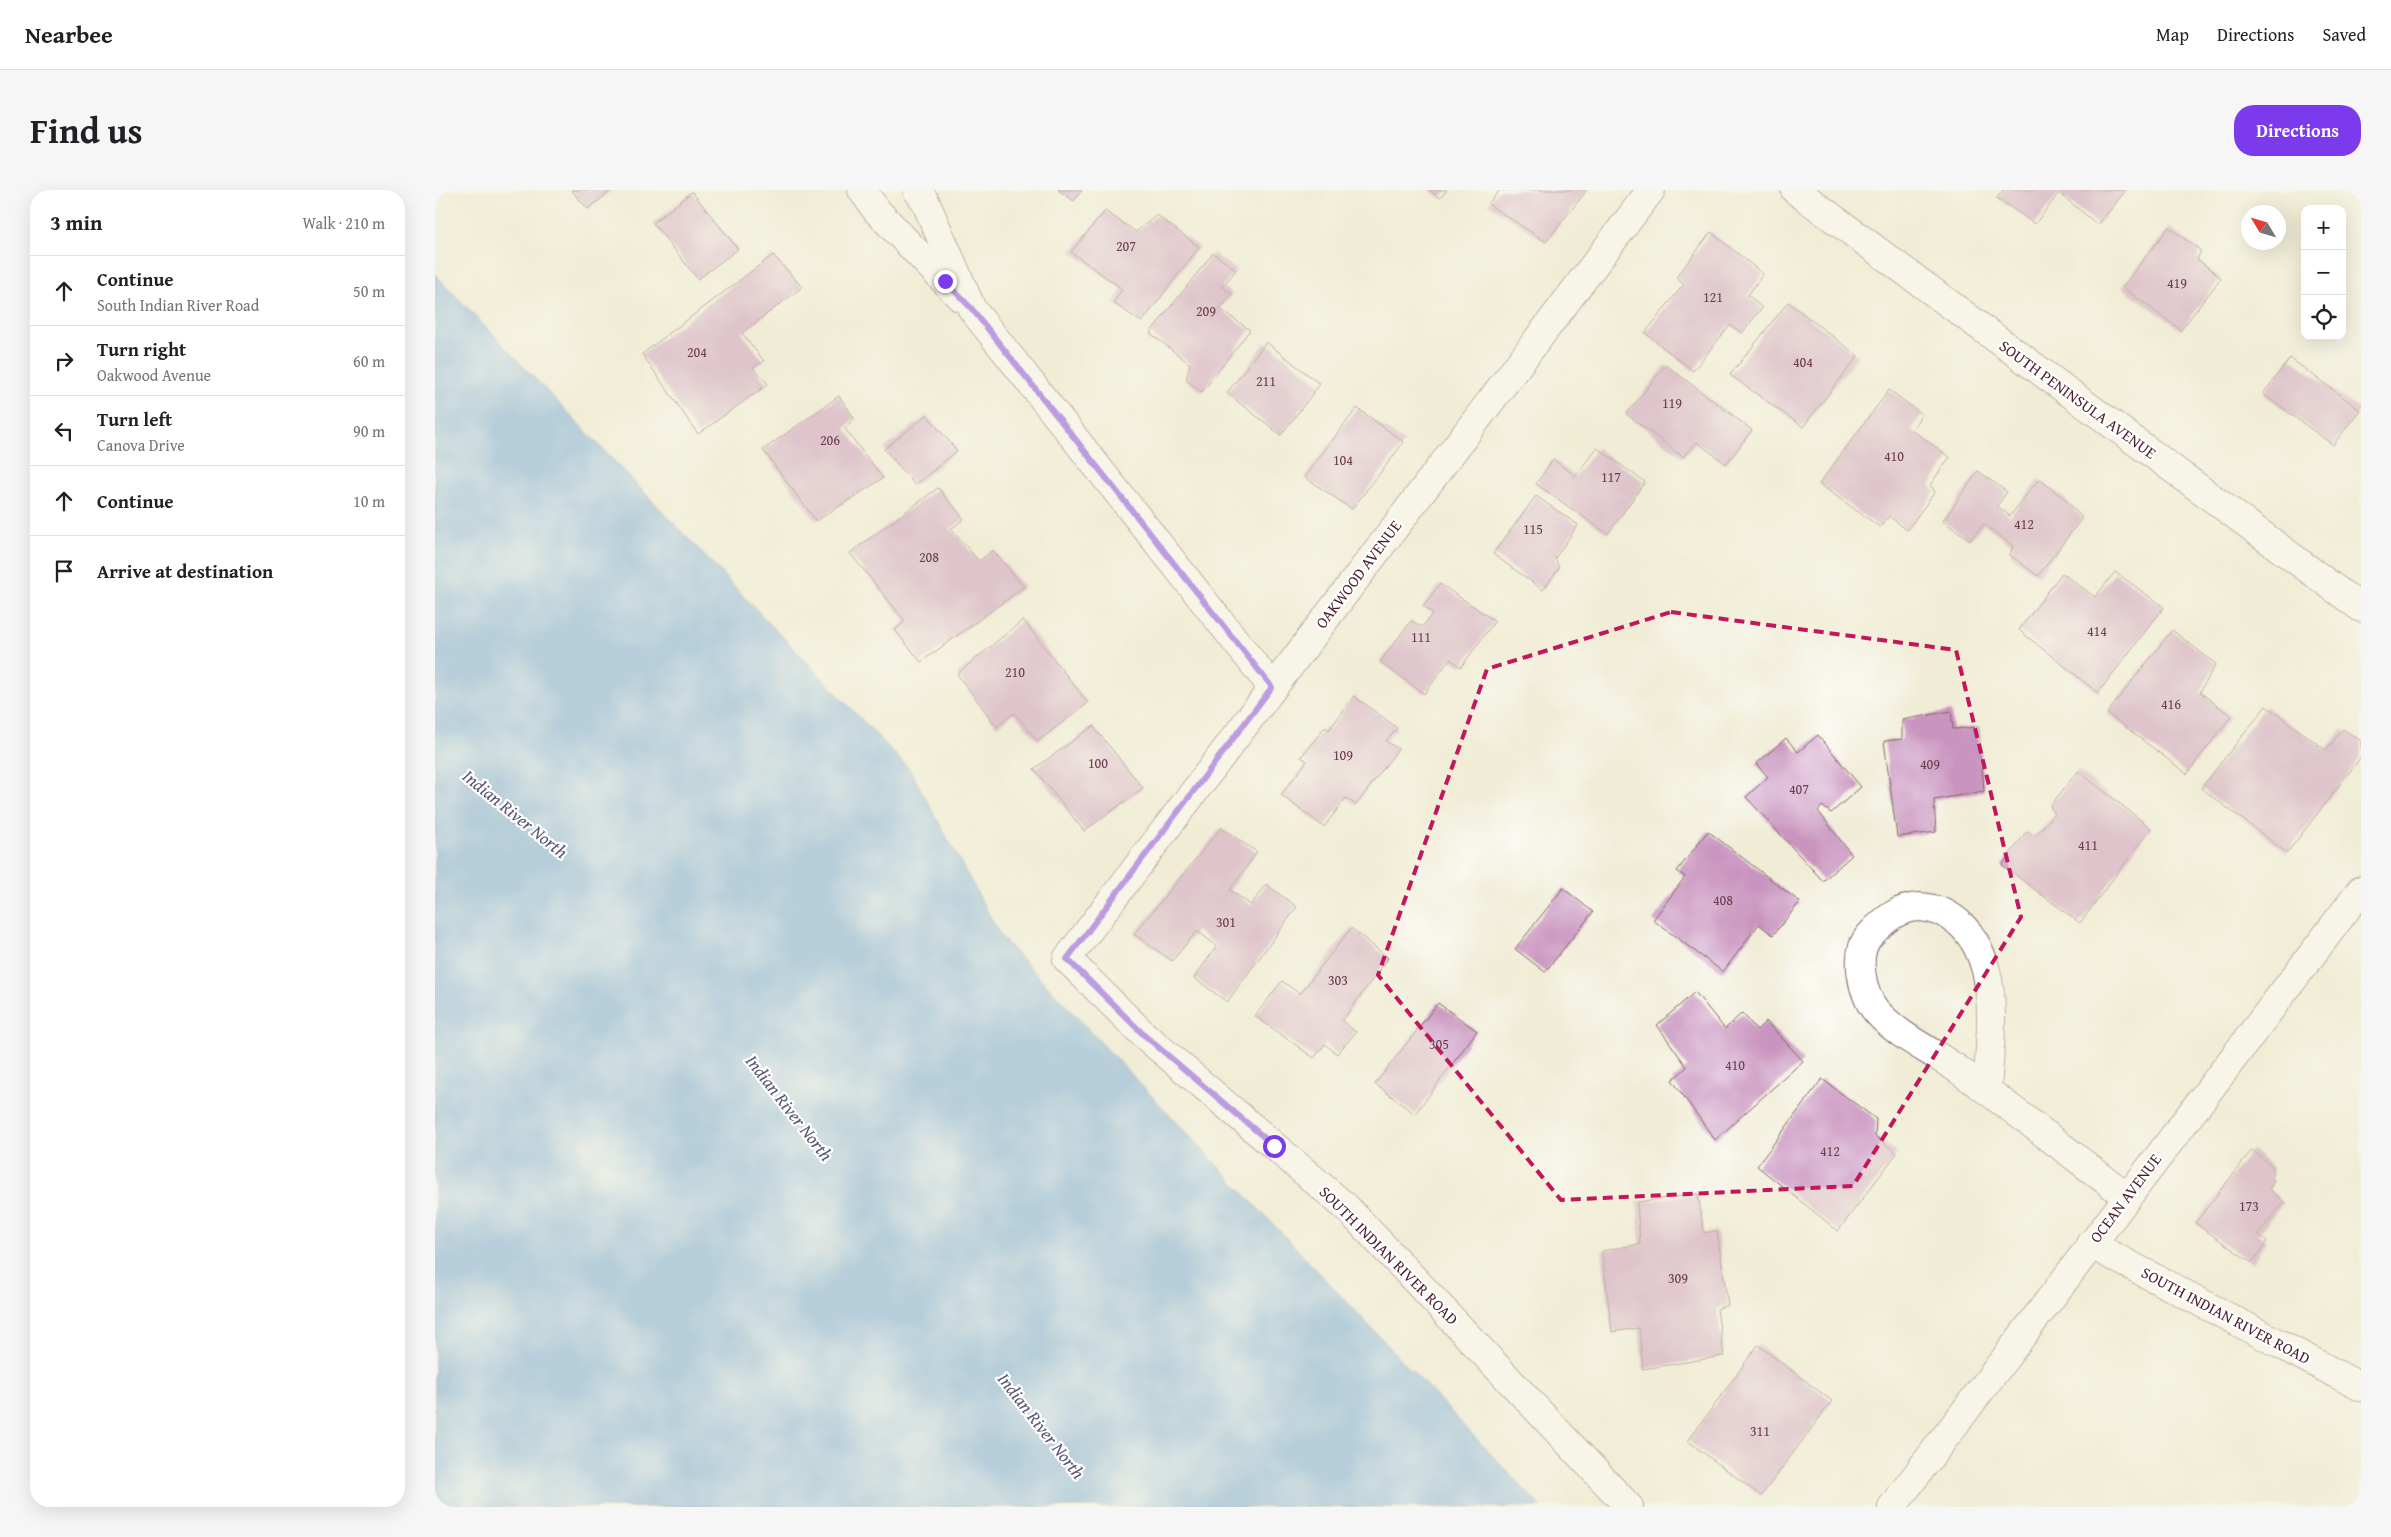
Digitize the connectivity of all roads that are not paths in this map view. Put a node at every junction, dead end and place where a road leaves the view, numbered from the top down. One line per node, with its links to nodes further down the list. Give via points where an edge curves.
1 (862, 190): 5 (street, via 877,211)
2 (917, 190): 5 (street, via 925,201)
3 (1651, 190): 7 (street, OAKWOOD AVENUE)
4 (1795, 190): 6 (street, SOUTH PENINSULA AVENUE)
5 (972, 309): 7 (street)
6 (2361, 608)
7 (1272, 687): 9 (street, OAKWOOD AVENUE)
8 (2361, 890): 11 (street, OCEAN AVENUE)
9 (1067, 959): 14 (street, SOUTH INDIAN RIVER ROAD, via 1144,1035 1347,1208)
10 (1987, 1090): 10 (street, via 1876,1012 1864,988 1860,962 1867,938 1884,920 1908,907 1932,908 1953,918 1969,932 1978,947 1991,1003); 11 (street)
11 (2127, 1196): 12 (street, OCEAN AVENUE)
12 (2090, 1244): 13 (street, SOUTH INDIAN RIVER ROAD); 15 (street, OCEAN AVENUE)
13 (2361, 1386)
14 (1629, 1507)
15 (1892, 1507)

